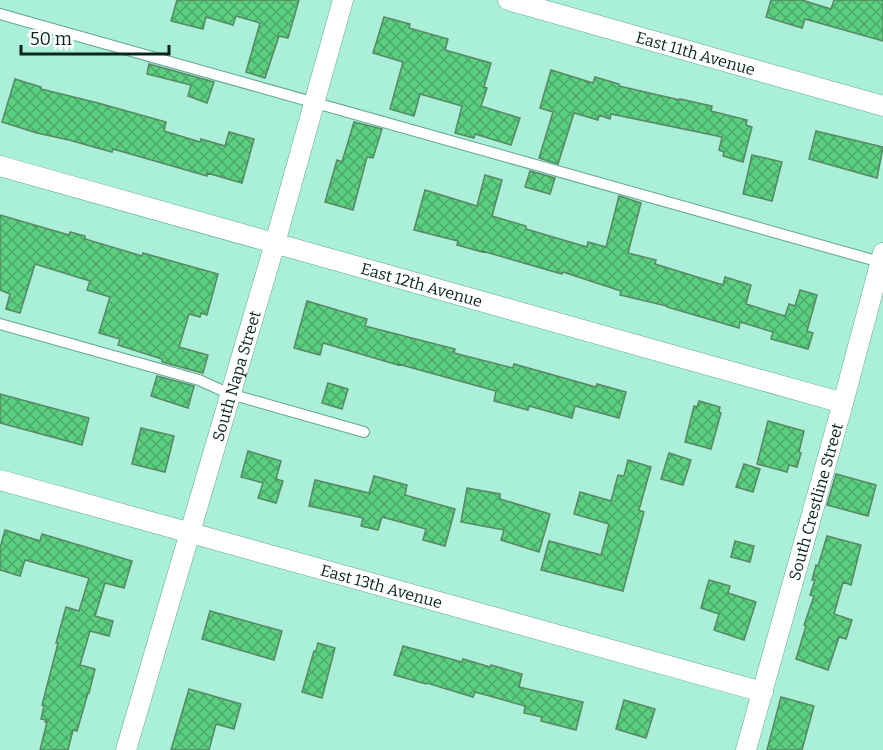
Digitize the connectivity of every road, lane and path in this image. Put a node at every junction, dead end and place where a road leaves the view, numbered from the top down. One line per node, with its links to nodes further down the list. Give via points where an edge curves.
1 (343, 0): 4 (street, South Napa Street)
2 (508, 0): 5 (street, East 11th Avenue)
3 (0, 14): 4 (lane)
4 (314, 102): 7 (street, South Napa Street); 8 (lane)
5 (883, 106)
6 (0, 166): 7 (street, East 12th Avenue)
7 (275, 243): 10 (street, South Napa Street); 11 (street, East 12th Avenue)
8 (882, 257): 11 (street, South Crestline Street)
9 (0, 324): 10 (lane, via 199,380)
10 (230, 394): 12 (lane); 14 (street, South Napa Street)
11 (843, 403): 15 (street, South Crestline Street)
12 (364, 432)
13 (0, 480): 14 (street, East 13th Avenue)
14 (189, 533): 15 (street, East 13th Avenue); 16 (street, South Napa Street)
15 (763, 692): 17 (street, South Crestline Street)
16 (126, 750)
17 (746, 750)

